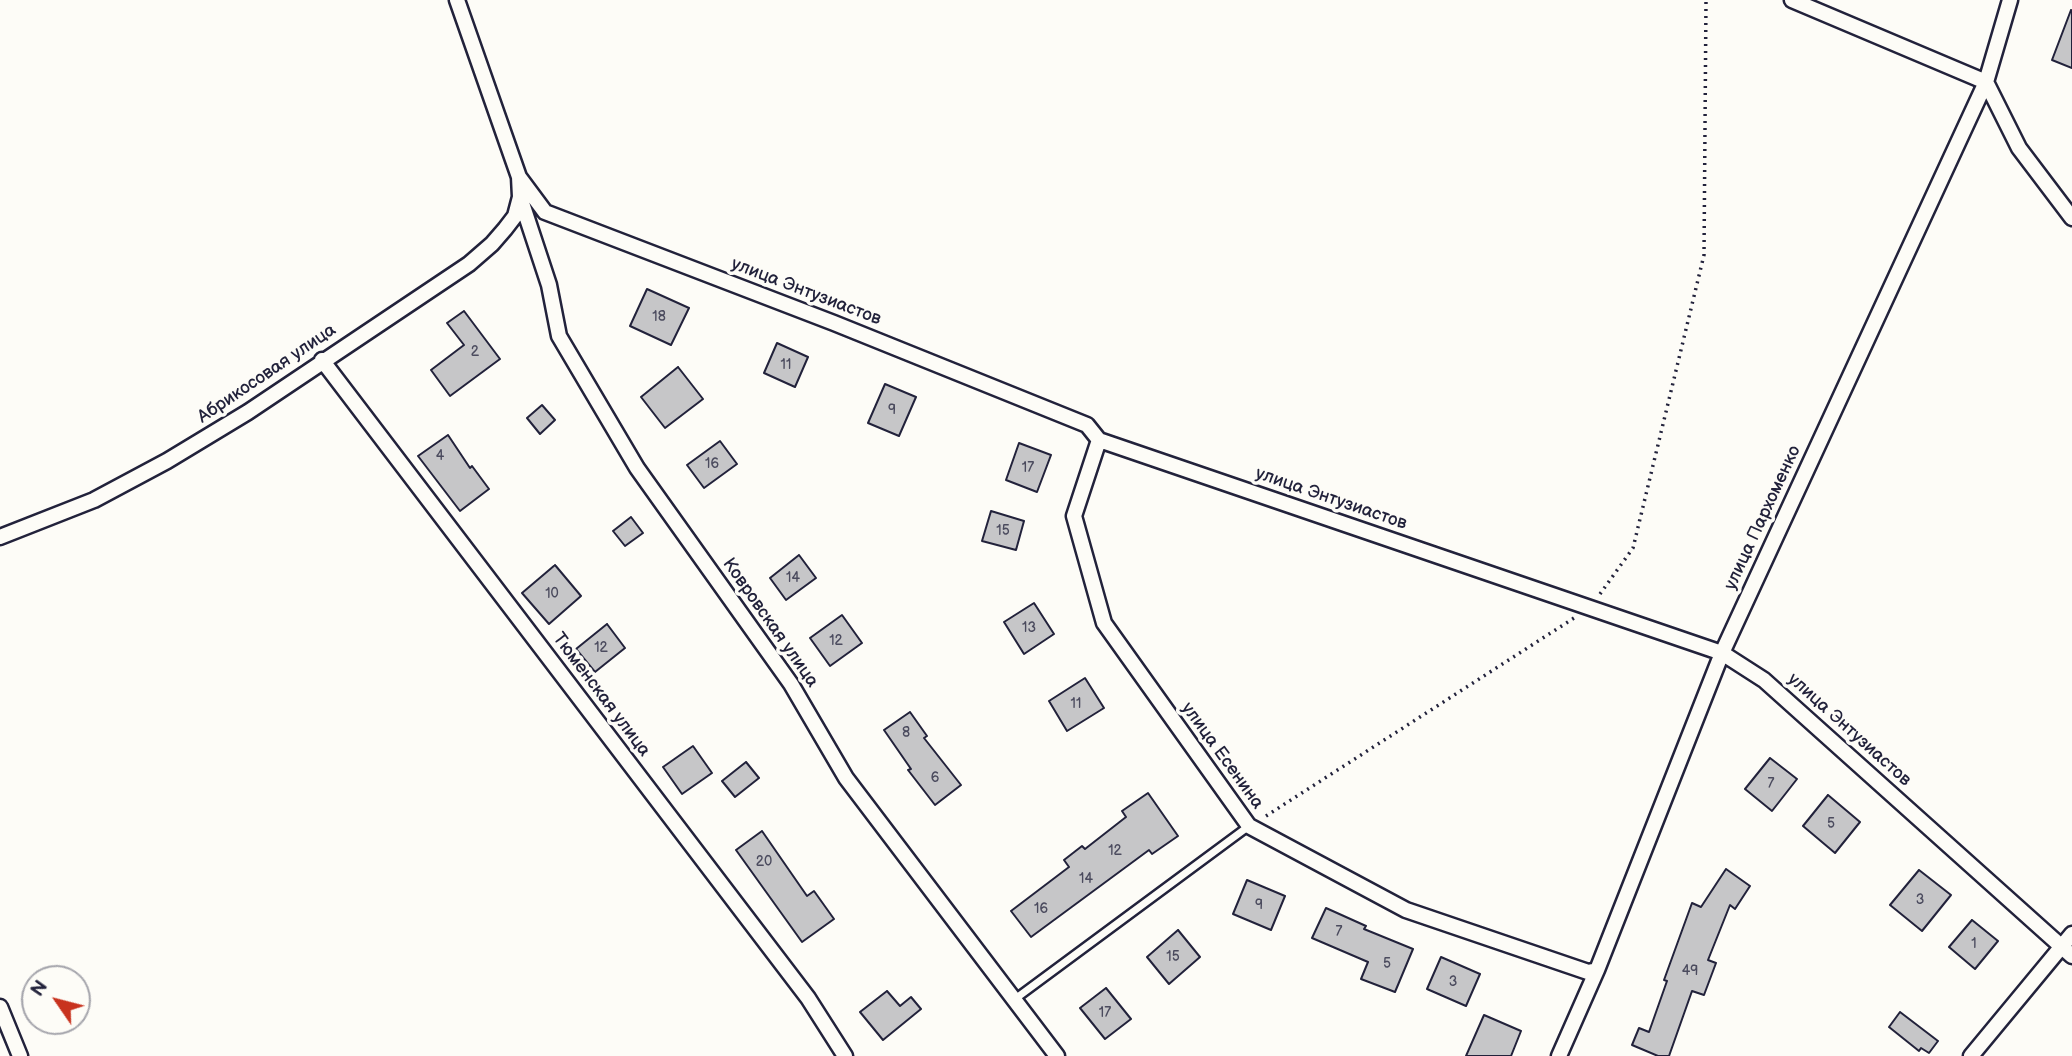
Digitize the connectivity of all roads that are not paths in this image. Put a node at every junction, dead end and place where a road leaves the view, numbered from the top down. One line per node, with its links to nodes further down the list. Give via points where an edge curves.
1 (457, 0): 5 (street)
2 (1792, 0): 4 (street)
3 (2010, 0): 4 (street, улица Пархоменко)
4 (1986, 82): 7 (street, via 2019,148); 11 (street, улица Пархоменко)
5 (519, 177): 6 (street, Ковровская улица); 9 (street, улица Энтузиастов, via 545,212 1087,425)
6 (520, 197): 8 (street, Абрикосовая улица, via 515,216 468,264); 16 (street, Ковровская улица, via 549,285 559,336 638,468 791,684 846,778)
7 (2072, 218)
8 (322, 360): 10 (street, Абрикосовая улица, via 167,461 94,500); 19 (street, Тюменская улица, via 808,998)
9 (1099, 440): 11 (street, улица Энтузиастов); 12 (street, улица Есенина, via 1074,516 1104,623)
10 (0, 537)
11 (1722, 653): 14 (street, улица Энтузиастов, via 1764,680); 15 (street, улица Пархоменко)
12 (1249, 826): 15 (street, улица Есенина, via 1406,910 1588,972); 16 (lane)
13 (2072, 933): 14 (street)
14 (2066, 952): 22 (street)
15 (1597, 970): 21 (street, улица Пархоменко)
16 (1015, 999): 20 (street, Ковровская улица)
17 (0, 1007): 18 (street)
18 (20, 1056)
19 (845, 1056)
20 (1058, 1056)
21 (1559, 1056)
22 (1971, 1056)

